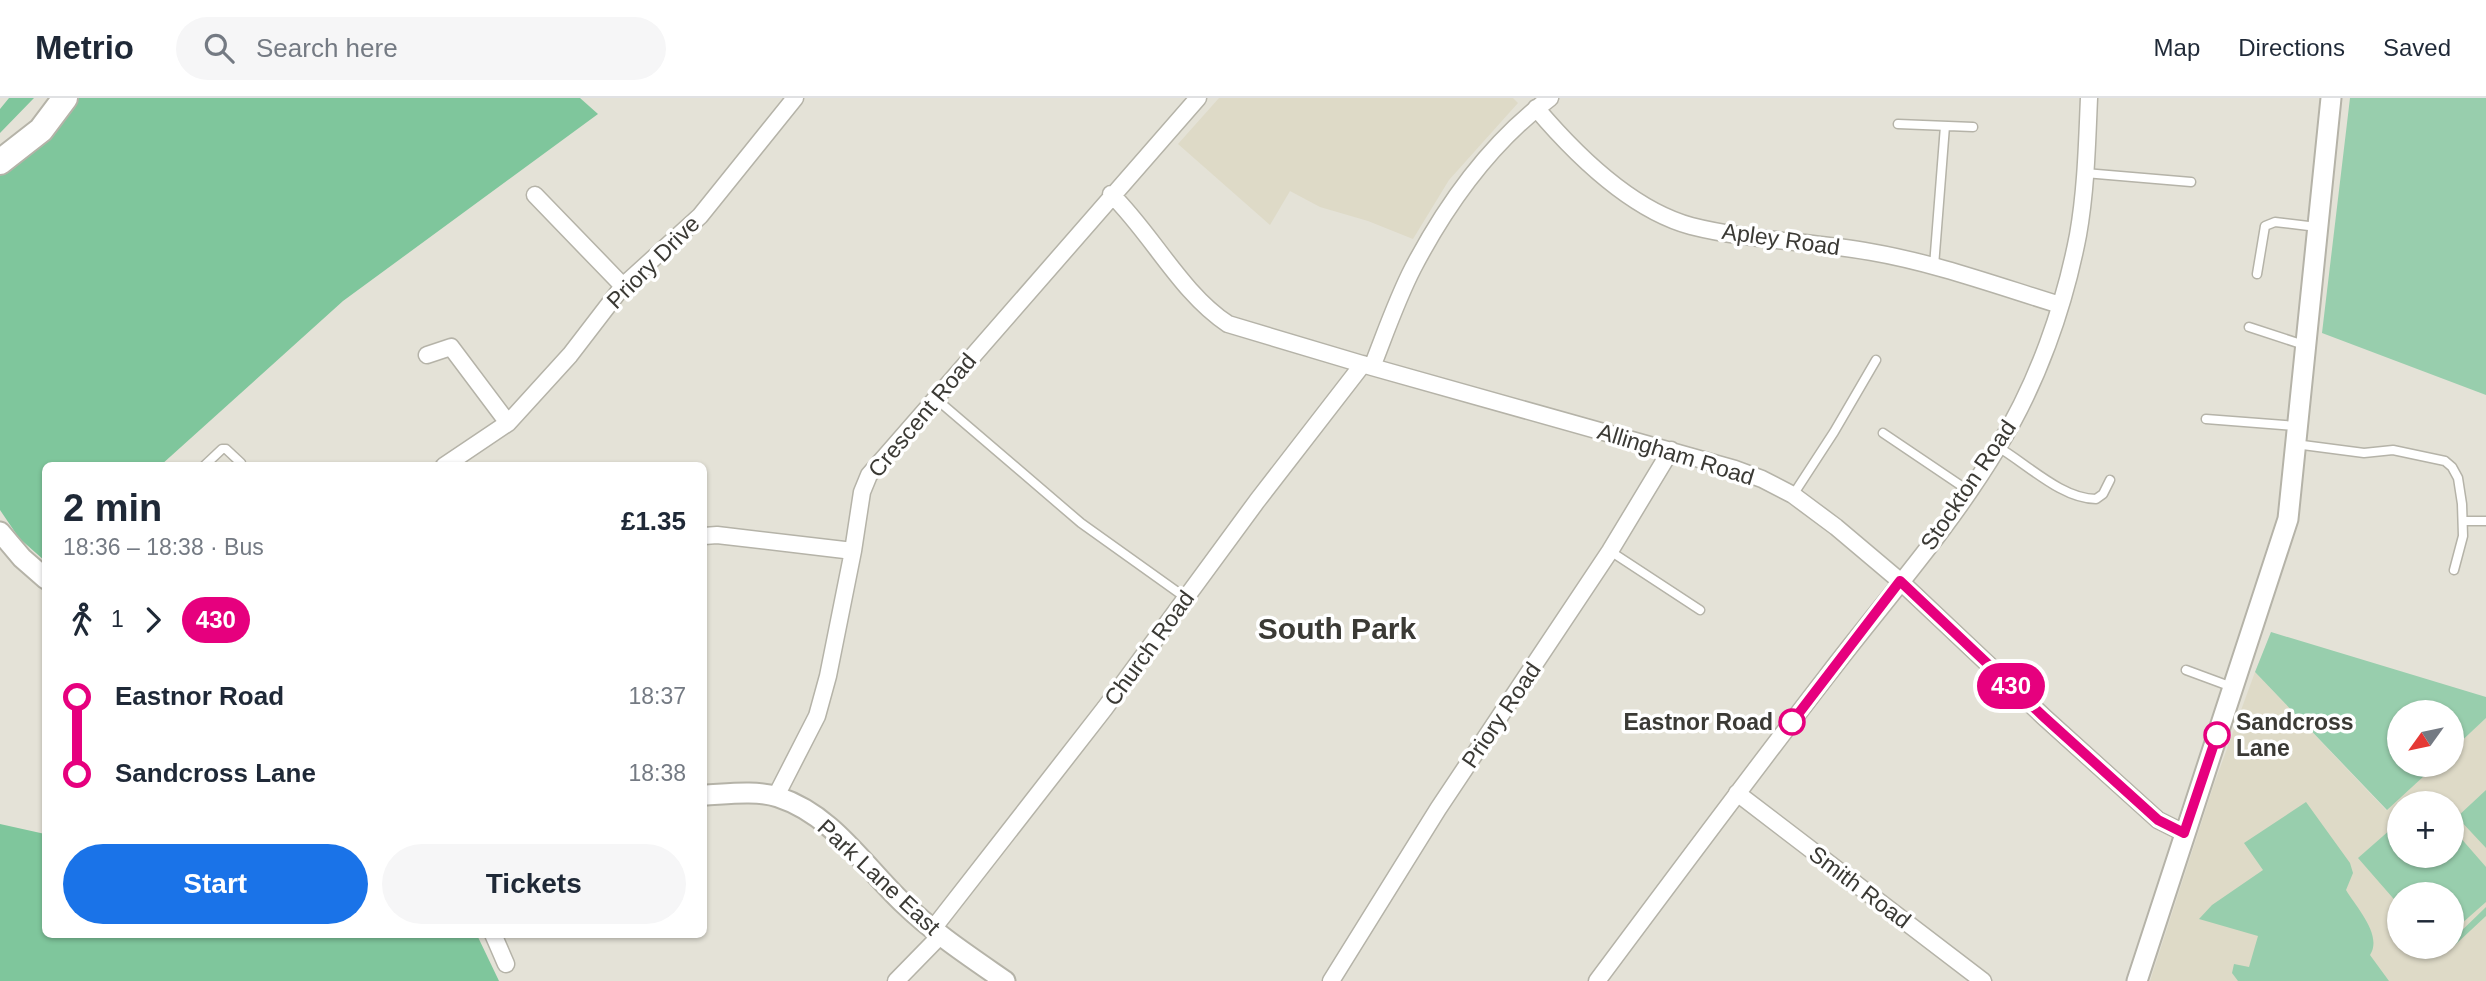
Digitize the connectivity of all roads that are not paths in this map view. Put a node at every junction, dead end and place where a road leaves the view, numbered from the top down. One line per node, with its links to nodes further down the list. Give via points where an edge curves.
1 (65, 98): 11 (main road, via 41,130)
2 (795, 98): 19 (street, Priory Drive, via 699,216)
3 (1198, 98): 14 (street, Crescent Road)
4 (1550, 98): 7 (street, Church Road)
5 (2089, 98): 12 (street, Stockton Road)
6 (2331, 98): 16 (street)
7 (1536, 108): 17 (street, Apley Road, via 1590,164 1668,217 1725,232 1870,251); 25 (street, Church Road, via 1481,163 1448,207 1412,269)
8 (1898, 124): 9 (lane)
9 (1945, 126): 10 (lane); 17 (lane)
10 (1973, 127)
11 (0, 162)
12 (2085, 173): 13 (lane); 20 (street, Stockton Road, via 2078,235)
13 (2190, 182)
14 (1111, 194): 25 (street, Allingham Road, via 1209,311 1228,324); 26 (street, Crescent Road)
15 (535, 195): 19 (street)
16 (2317, 227): 18 (lane, via 2275,222 2265,226); 22 (street)
17 (1934, 266): 20 (street, Apley Road)
18 (2257, 274)
19 (623, 286): 28 (street, Priory Drive, via 570,355)
20 (2060, 305): 31 (street, Stockton Road, via 2039,365)
21 (2249, 327): 22 (lane)
22 (2304, 345): 30 (street)
23 (427, 355): 28 (street, via 453,339)
24 (1876, 360): 38 (lane)
25 (1367, 365): 32 (street, Allingham Road); 48 (street, Church Road)
26 (935, 398): 43 (street, Crescent Road, via 869,475); 48 (lane, via 1080,523)
27 (2206, 419): 30 (lane)
28 (508, 423): 35 (street, Priory Drive)
29 (1883, 433): 37 (lane)
30 (2296, 435): 39 (lane, via 2364,453 2393,450 2445,461 2458,478); 51 (street, via 2288,519)
31 (1998, 447): 36 (lane, via 2078,497 2096,499); 37 (street, Stockton Road)
32 (1671, 450): 38 (street, Allingham Road, via 1735,469); 44 (street, Priory Road)
33 (208, 462): 34 (lane, via 222,449)
34 (240, 462)
35 (450, 462)
36 (2110, 480)
37 (1969, 491): 47 (street, Stockton Road)
38 (1793, 495): 47 (street, Allingham Road)
39 (2463, 521): 40 (lane); 45 (lane)
40 (2486, 521)
41 (0, 532): 46 (street)
42 (707, 536): 43 (street)
43 (853, 551): 54 (street, Crescent Road, via 817,716)
44 (1611, 551): 49 (lane); 61 (street, Priory Road, via 1438,809)
45 (2454, 570)
46 (42, 576)
47 (1900, 581): 52 (street); 55 (street, Allingham Road, via 2158,820)
48 (1186, 598): 56 (street, Church Road)
49 (1700, 610)
50 (2186, 670): 51 (lane)
51 (2232, 687): 55 (street)
52 (1738, 793): 62 (street); 63 (street, Smith Road)
53 (707, 795): 54 (street, Park Lane East)
54 (776, 796): 56 (street, Park Lane East, via 802,807 836,831 884,885)
55 (2184, 833): 64 (street)
56 (936, 933): 59 (street, Church Road); 60 (street, Park Lane East)
57 (495, 938): 58 (street)
58 (506, 964)
59 (895, 981)
60 (1004, 981)
61 (1331, 981)
62 (1597, 981)
63 (1983, 981)
64 (2137, 981)

